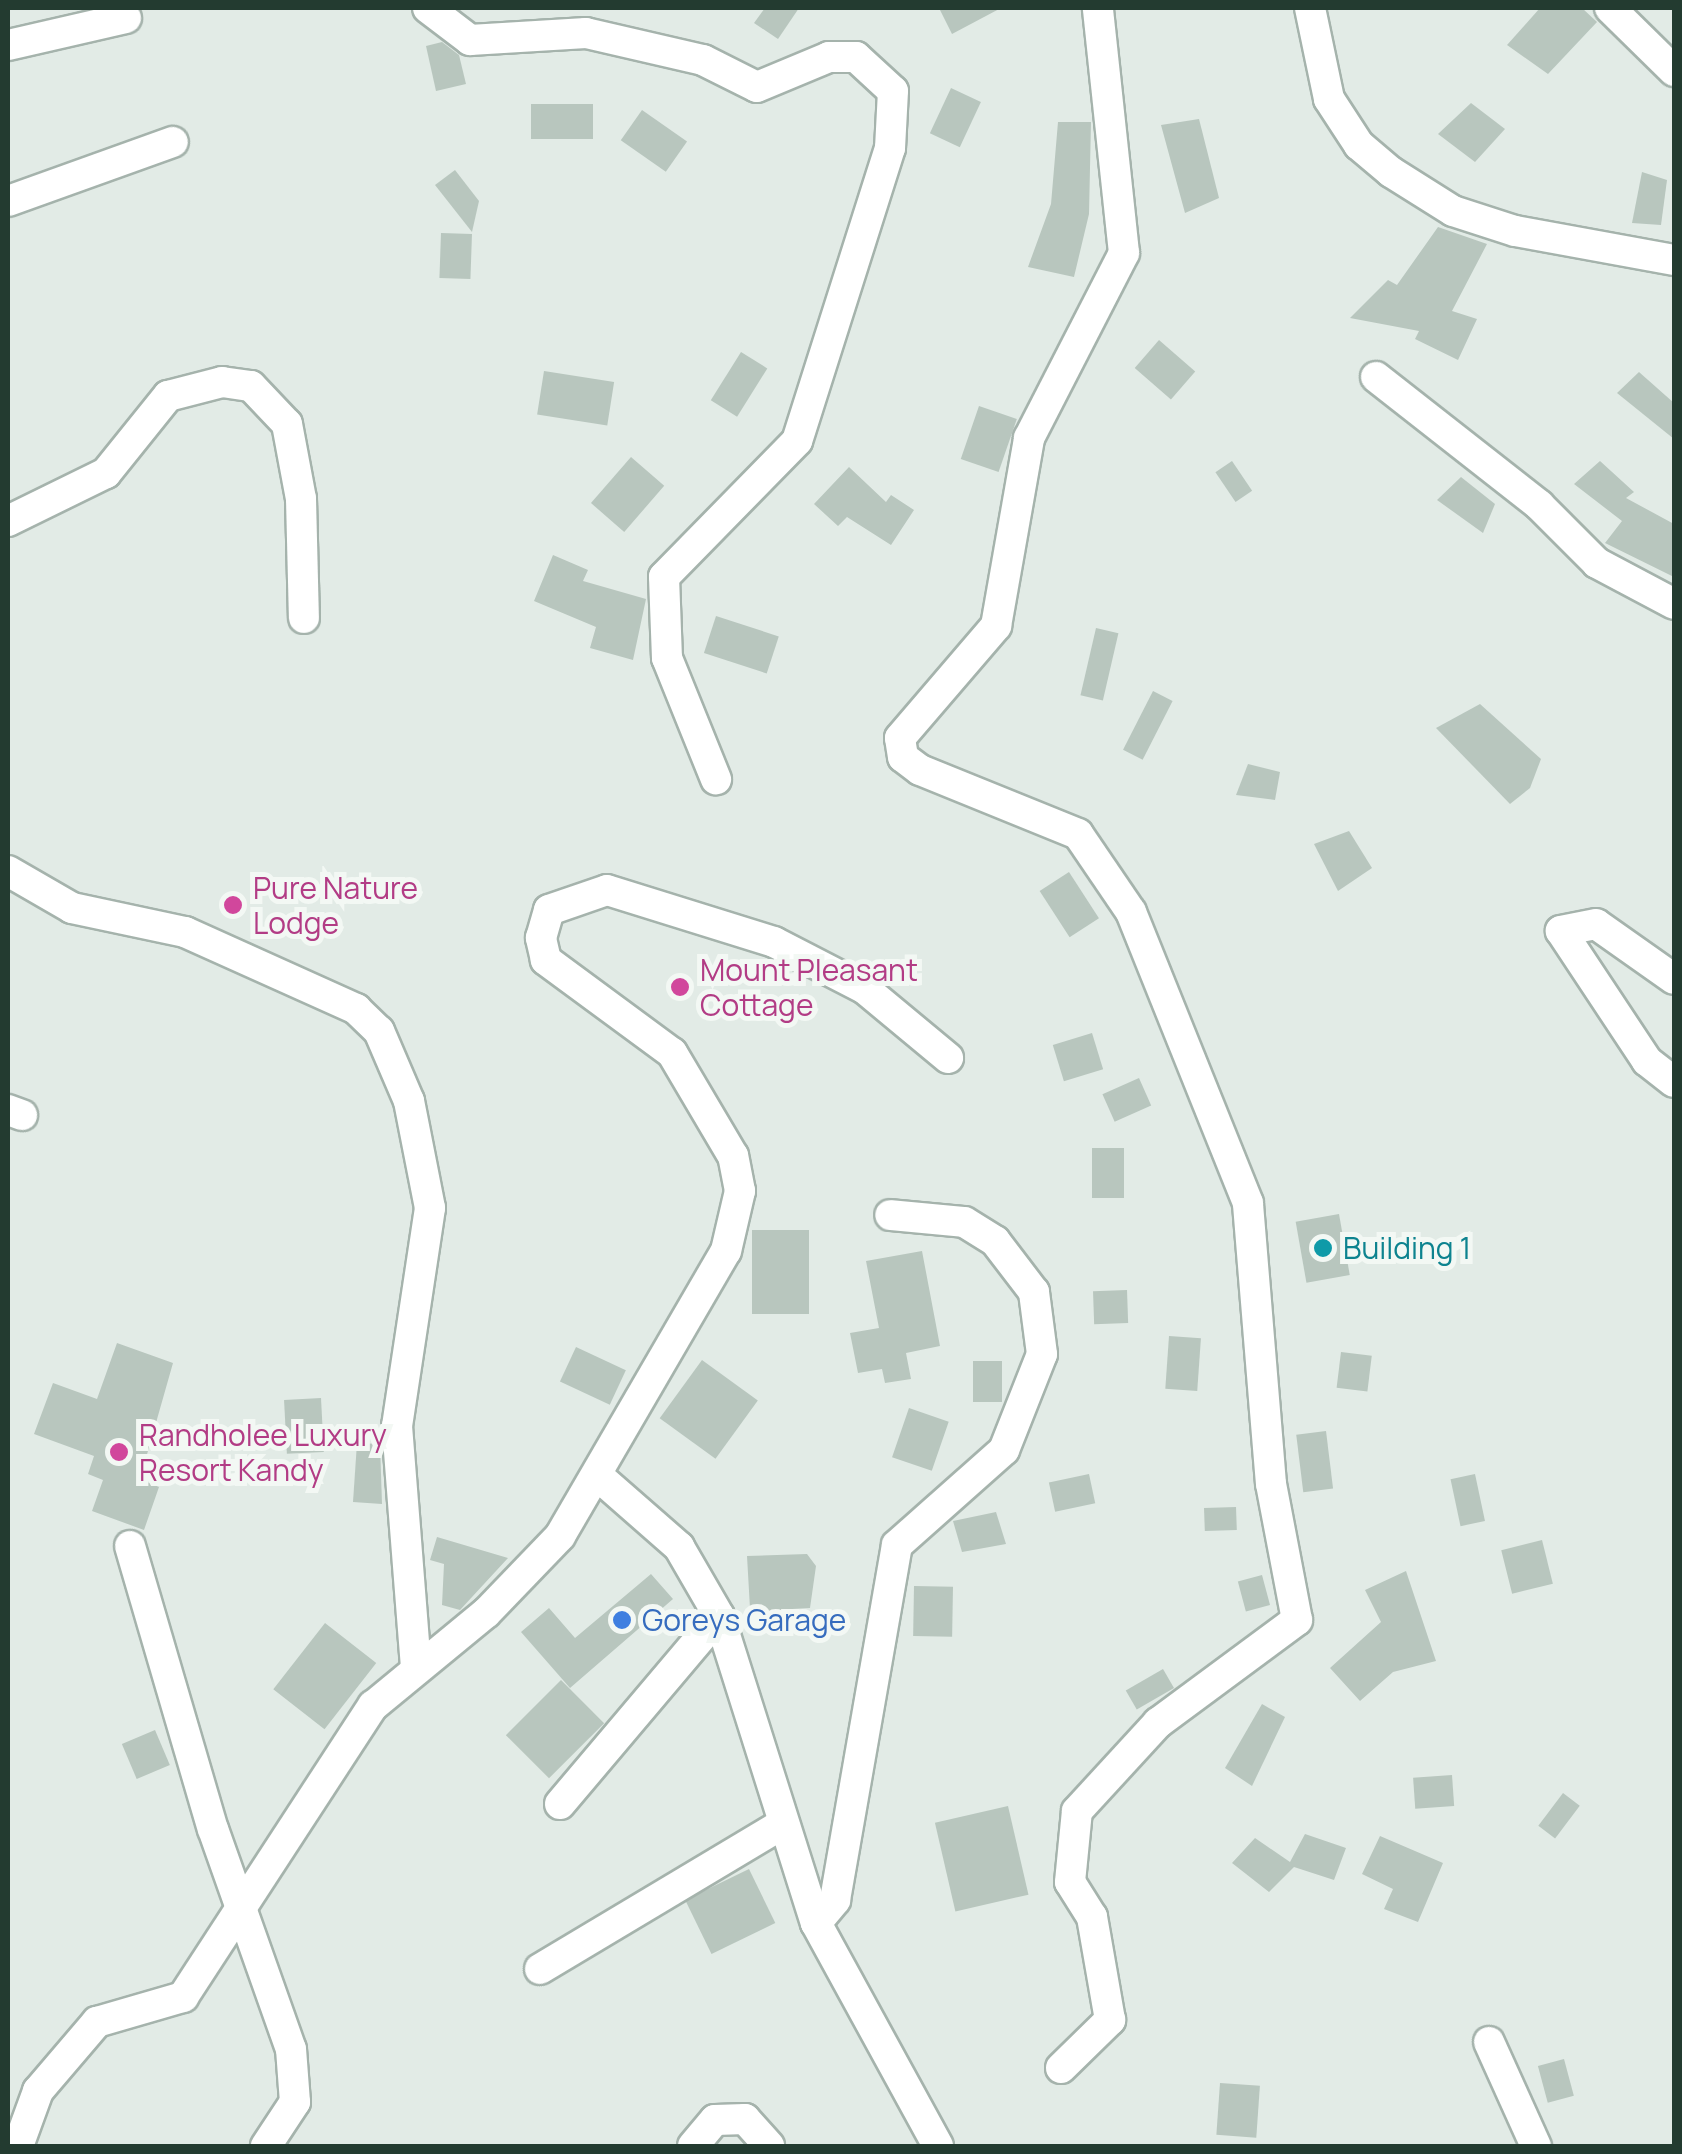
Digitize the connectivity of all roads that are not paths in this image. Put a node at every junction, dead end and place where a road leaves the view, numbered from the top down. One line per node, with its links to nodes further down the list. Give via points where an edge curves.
1 (428, 8): 15 (street, via 470,40 586,33 703,60 757,87 829,56 856,58 893,91 890,148 797,441 664,577 667,658)
2 (1098, 8): 31 (street, via 1124,253 1029,438 996,626 963,675 900,738 903,757 920,770 1078,834 1131,912 1248,1204 1271,1484 1297,1620 1158,1723 1077,1810 1070,1882 1092,1917 1110,2020)
3 (1310, 8): 10 (street, via 1329,99 1359,145 1391,172 1453,211 1515,231)
4 (1610, 8): 7 (street)
5 (126, 18): 6 (street)
6 (8, 46)
7 (1674, 71)
8 (172, 142): 9 (street)
9 (8, 201)
10 (1674, 260)
11 (1376, 377): 13 (street, via 1539,505 1597,563)
12 (8, 522): 14 (street, via 106,473 168,396 222,382 251,386 287,424 301,499)
13 (1674, 604)
14 (304, 618)
15 (716, 779)
16 (8, 872): 24 (street, via 72,908 185,932 356,1010 378,1032 409,1100 430,1208 396,1426)
17 (1674, 979): 19 (street, via 1596,924 1561,931 1647,1061)
18 (948, 1058): 21 (street, via 865,989 774,942 607,890 550,910 541,938 546,960 672,1054 733,1156 740,1191 726,1252)
19 (1674, 1082)
20 (890, 1215): 28 (street, via 964,1222 996,1241 1034,1292 1042,1354 1004,1450 897,1545 835,1900)
21 (598, 1476): 23 (street, via 679,1547); 24 (street, via 560,1536 486,1613)
22 (130, 1546): 27 (street)
23 (720, 1616): 25 (street); 26 (street)
24 (416, 1664): 27 (street, via 373,1706)
25 (560, 1804)
26 (779, 1826): 28 (street); 29 (street)
27 (241, 1909): 32 (street, via 183,1997 98,2022 62,2059); 33 (street, via 291,2049 295,2102)
28 (816, 1923): 36 (street)
29 (540, 1968)
30 (1489, 2042): 37 (street)
31 (1061, 2068)
32 (18, 2146)
33 (266, 2146)
34 (694, 2146): 35 (street, via 715,2120 744,2120)
35 (769, 2146)
36 (938, 2146)
37 (1536, 2146)

